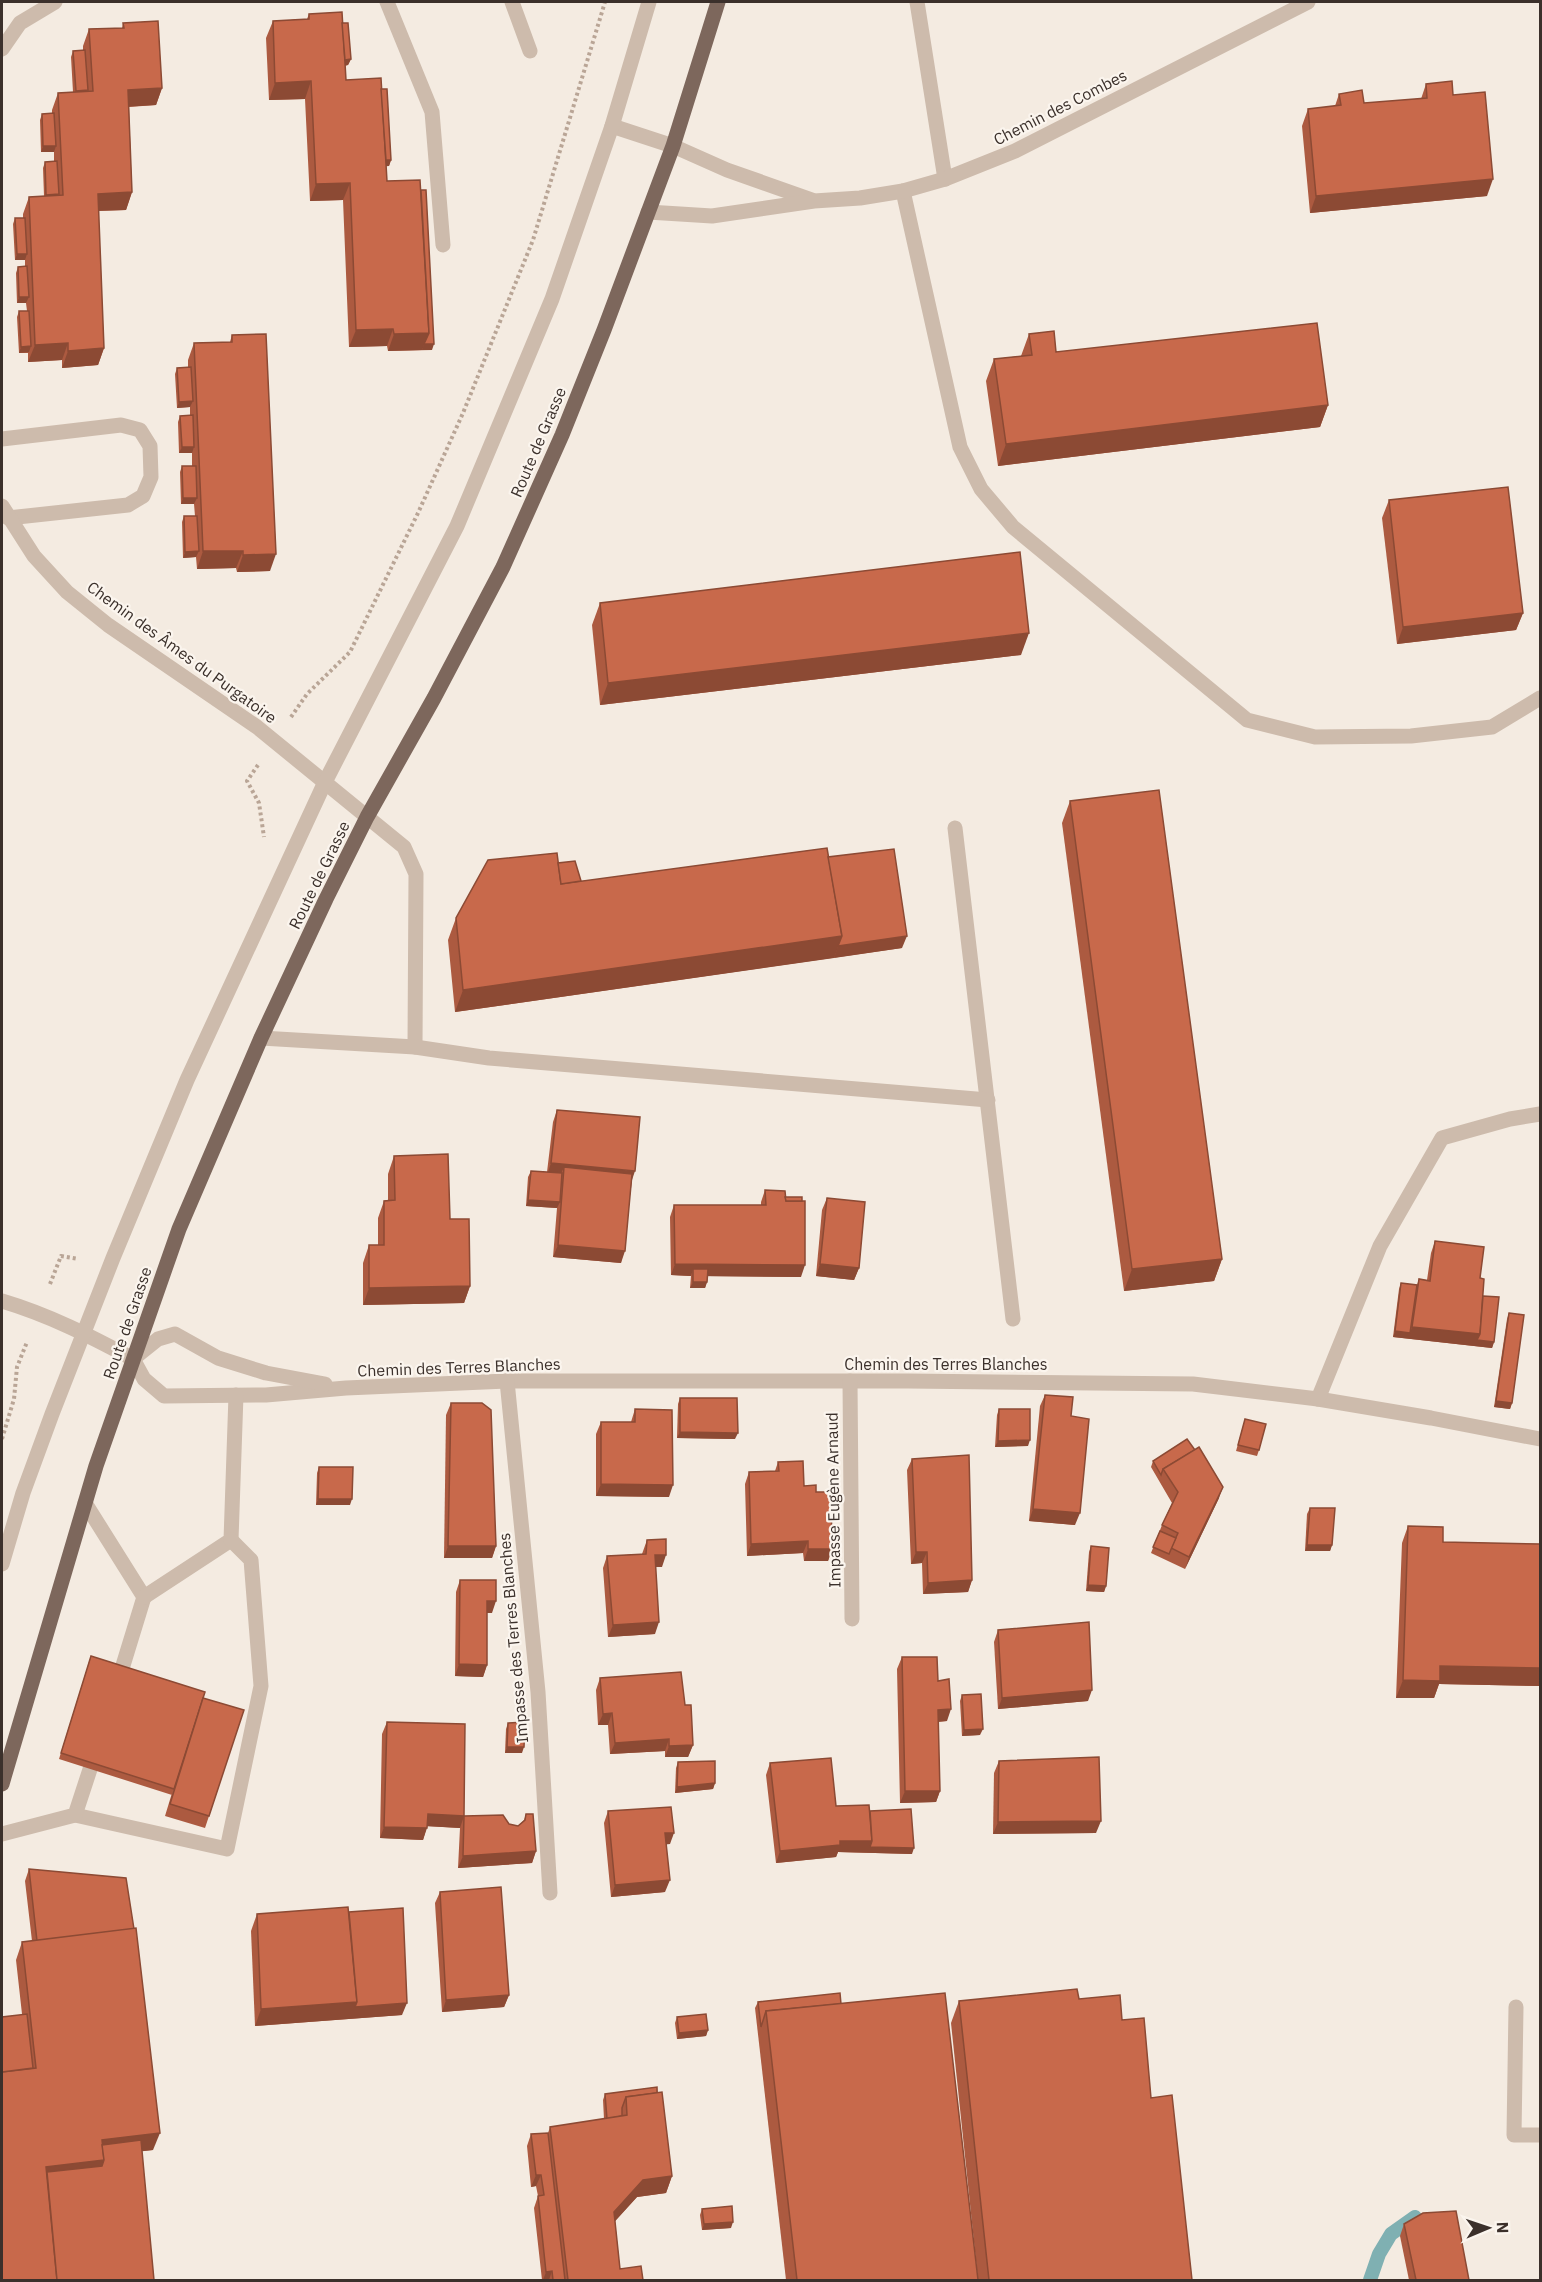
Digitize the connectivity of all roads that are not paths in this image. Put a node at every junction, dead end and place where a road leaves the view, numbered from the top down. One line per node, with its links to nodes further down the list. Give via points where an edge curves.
1 (55, 2): 8 (street, via 20,23)
2 (387, 2): 16 (street, via 432,112)
3 (512, 2): 9 (street)
4 (649, 2): 10 (street)
5 (718, 2): 11 (main road, Route de Grasse)
6 (917, 2): 12 (street)
7 (1308, 2): 12 (street, Chemin des Combes, via 1015,151)
8 (2, 49)
9 (530, 51)
10 (612, 126): 11 (street, Chemin des Combes); 20 (street, via 552,299 457,526)
11 (673, 146): 14 (street, Chemin des Combes); 15 (main road, Route de Grasse)
12 (945, 179): 13 (street, Chemin des Combes)
13 (903, 191): 14 (street, Chemin des Combes); 19 (street, via 960,447 981,489 1013,527 1247,720 1315,737 1411,736 1492,727)
14 (814, 201): 15 (street, Chemin des Combes, via 712,216)
15 (648, 212): 21 (main road, Route de Grasse, via 562,435 503,567)
16 (443, 245)
17 (2, 439): 18 (street, via 121,425 140,430 150,446 151,477 143,496 128,505)
18 (5, 512): 20 (street, Chemin des Âmes du Purgatoire, via 34,556 67,592 108,625 257,727)
19 (1540, 698)
20 (325, 782): 21 (street, Chemin des Âmes du Purgatoire); 29 (street, via 187,1080)
21 (367, 817): 23 (main road, Route de Grasse); 24 (street, Chemin des Âmes du Purgatoire, via 404,847 416,874)
22 (955, 828): 25 (street)
23 (261, 1038): 24 (street); 30 (main road, Route de Grasse, via 179,1229)
24 (415, 1047): 25 (street, via 489,1058)
25 (988, 1100): 28 (street)
26 (1540, 1114): 35 (street, via 1442,1138 1380,1246)
27 (2, 1301): 29 (street, via 39,1312)
28 (1013, 1318)
29 (84, 1333): 30 (street); 39 (street, via 23,1493)
30 (133, 1359): 33 (street, Chemin des Terres Blanches, via 158,1339 175,1334 218,1358 256,1370); 34 (street, Chemin des Terres Blanches, via 144,1379 164,1396); 37 (main road, Route de Grasse)
31 (507, 1381): 32 (street, Chemin des Terres Blanches); 33 (street, Chemin des Terres Blanches); 47 (street, Impasse des Terres Blanches, via 538,1692)
32 (850, 1382): 35 (street, Chemin des Terres Blanches, via 1193,1384); 41 (street, Impasse Eugène Arnaud)
33 (346, 1388): 34 (street, Chemin des Terres Blanches)
34 (236, 1395): 38 (street)
35 (1318, 1399): 36 (street, Chemin des Terres Blanches)
36 (1540, 1439)
37 (85, 1503): 40 (street); 44 (main road, Route de Grasse)
38 (231, 1540): 40 (street); 45 (street, via 251,1560 261,1686 227,1849)
39 (2, 1564)
40 (144, 1598): 42 (street)
41 (852, 1619)
42 (113, 1695)
43 (100, 1739): 45 (street)
44 (2, 1784)
45 (75, 1815): 46 (street)
46 (2, 1834)
47 (550, 1893)
48 (1516, 2007): 49 (street, via 1514,2135)
49 (1540, 2135)

